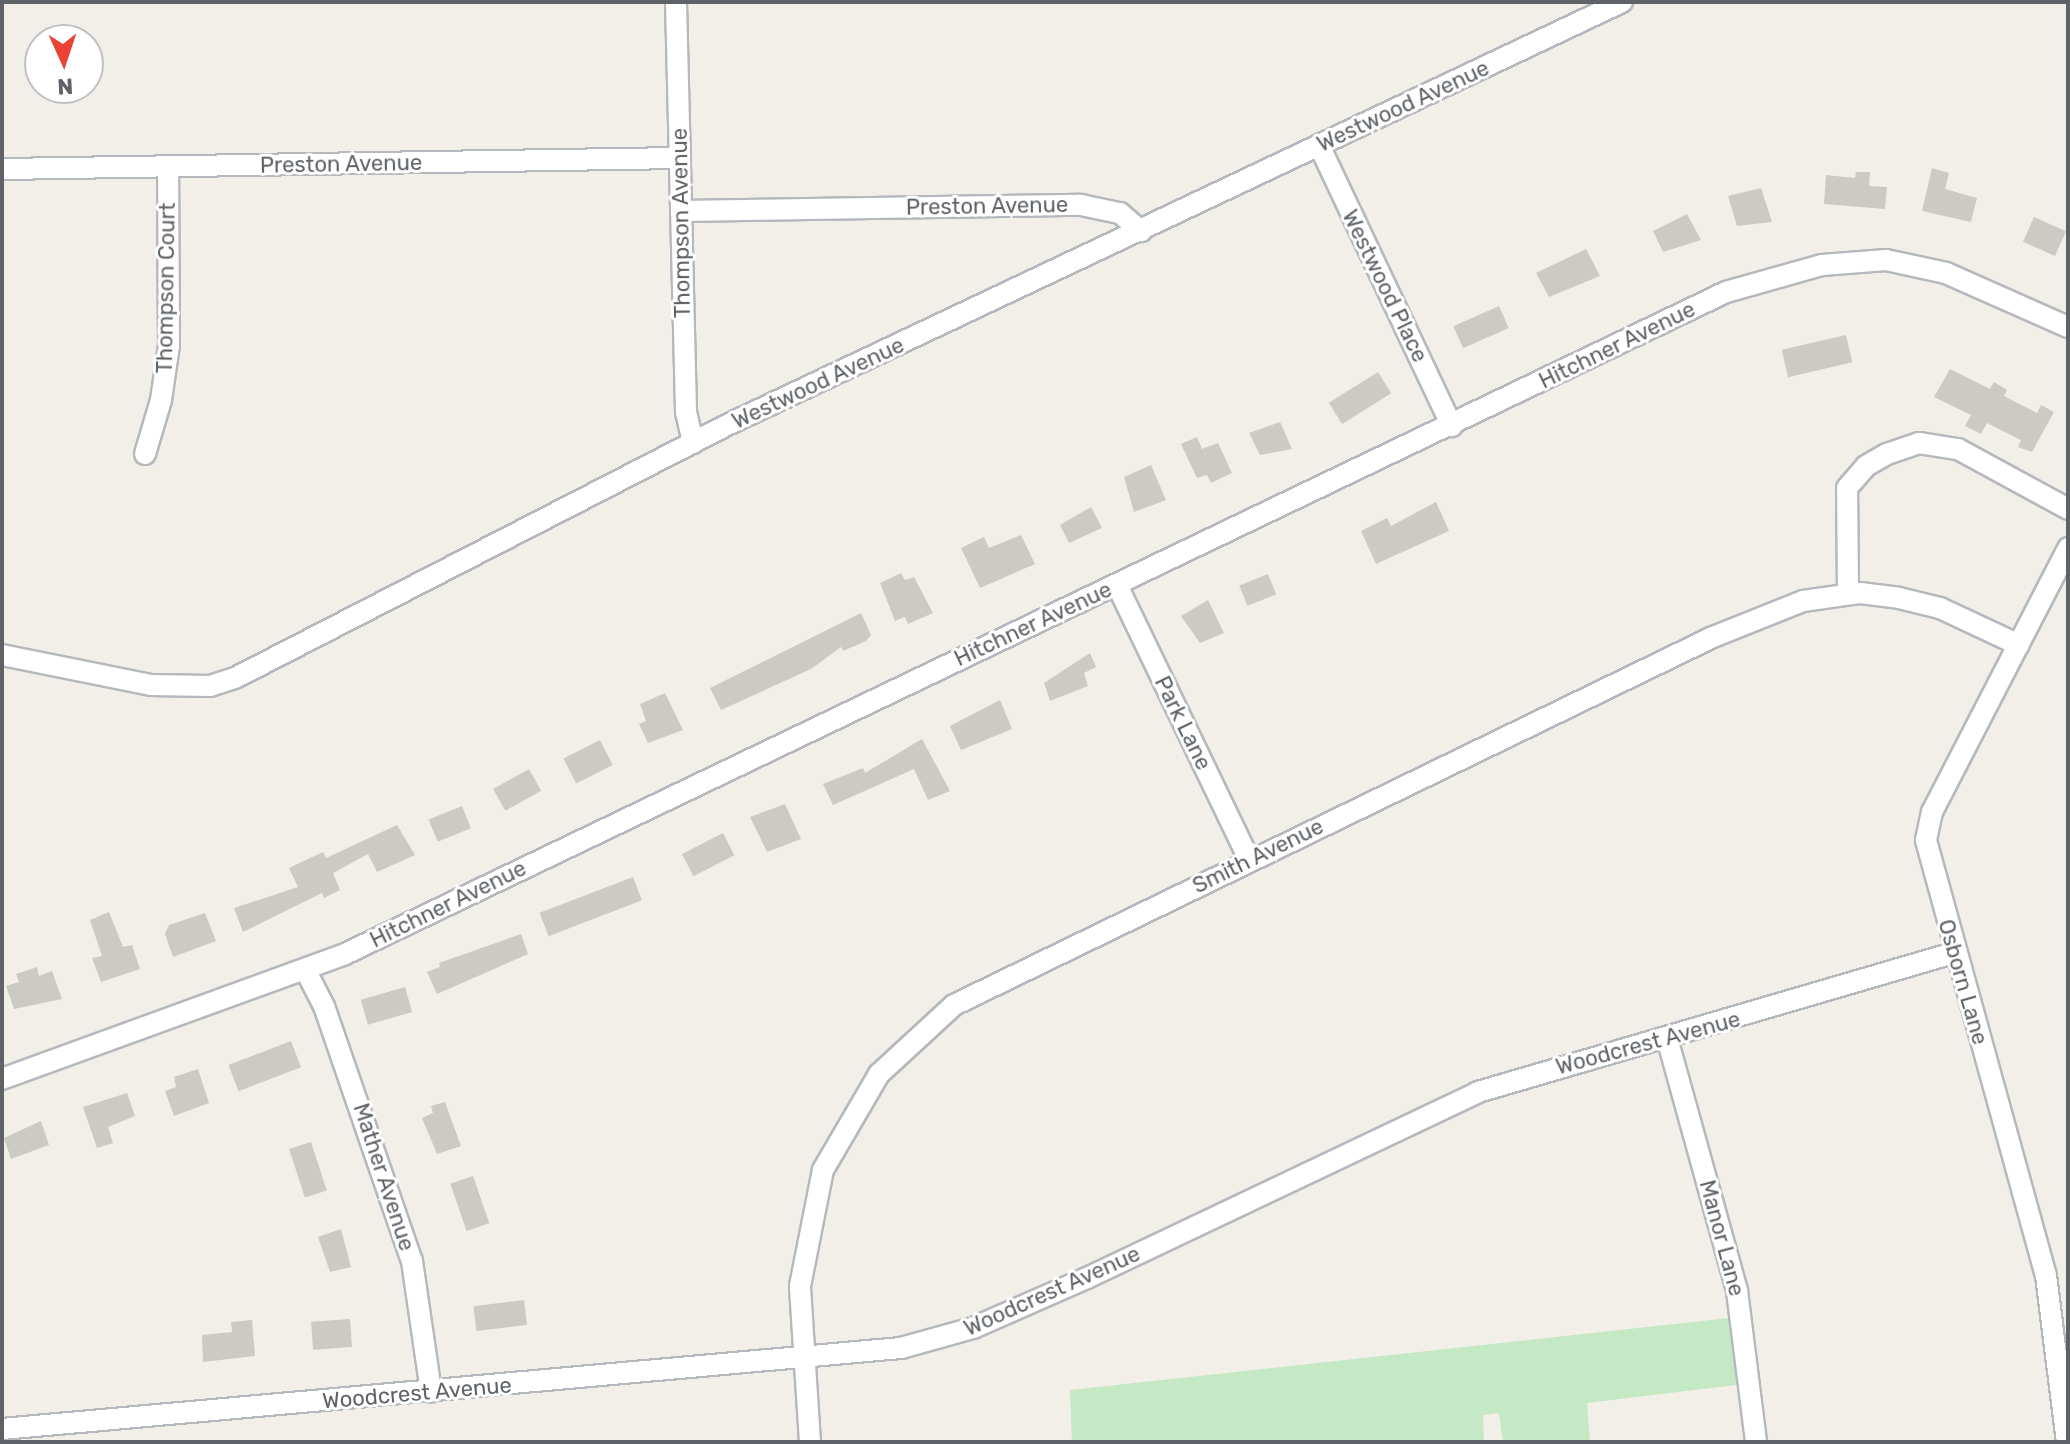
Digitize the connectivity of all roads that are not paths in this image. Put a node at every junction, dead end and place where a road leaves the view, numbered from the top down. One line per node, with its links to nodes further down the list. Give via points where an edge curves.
1 (676, 2): 4 (street, Thompson Avenue)
2 (1622, 2): 3 (street, Westwood Avenue)
3 (1319, 145): 8 (street, Westwood Avenue); 10 (street, Westwood Place)
4 (680, 158): 5 (street, Preston Avenue); 7 (street, Thompson Avenue)
5 (168, 167): 6 (street, Preston Avenue); 12 (street, Thompson Court, via 169,345 161,400)
6 (2, 169)
7 (681, 211): 8 (street, Preston Avenue, via 1081,205 1120,213); 11 (street, Thompson Avenue, via 686,412)
8 (1141, 231): 11 (street, Westwood Avenue)
9 (2068, 327): 10 (street, Hitchner Avenue, via 1946,273 1886,260 1822,265 1726,292)
10 (1452, 426): 15 (street, Hitchner Avenue)
11 (693, 443): 18 (street, Westwood Avenue, via 222,682 151,685)
12 (145, 454)
13 (2068, 509): 16 (street, via 1958,449 1919,443 1887,454 1866,466 1847,488)
14 (2068, 548): 17 (street, Osborn Lane)
15 (1117, 585): 19 (street, Park Lane); 21 (street, Hitchner Avenue)
16 (1848, 594): 17 (street, Smith Avenue, via 1940,608); 19 (street, Smith Avenue, via 1803,601 1713,637)
17 (2019, 645): 20 (street, Osborn Lane, via 1928,826 1928,856)
18 (2, 655)
19 (1250, 861): 24 (street, Smith Avenue, via 954,1005 879,1074 835,1146 812,1207 800,1286)
20 (1956, 952): 22 (street, Woodcrest Avenue); 29 (street, Osborn Lane, via 2046,1276)
21 (306, 971): 23 (street, Hitchner Avenue); 25 (street, Mather Avenue, via 324,1006 407,1246)
22 (1667, 1038): 24 (street, Woodcrest Avenue, via 1502,1084 1432,1111 973,1328 901,1348); 28 (street, Manor Lane, via 1737,1291)
23 (2, 1079)
24 (802, 1360): 25 (street, Woodcrest Avenue); 27 (street, Smith Avenue)
25 (431, 1392): 26 (street, Woodcrest Avenue)
26 (2, 1429)
27 (810, 1442)
28 (1756, 1442)
29 (2067, 1442)

